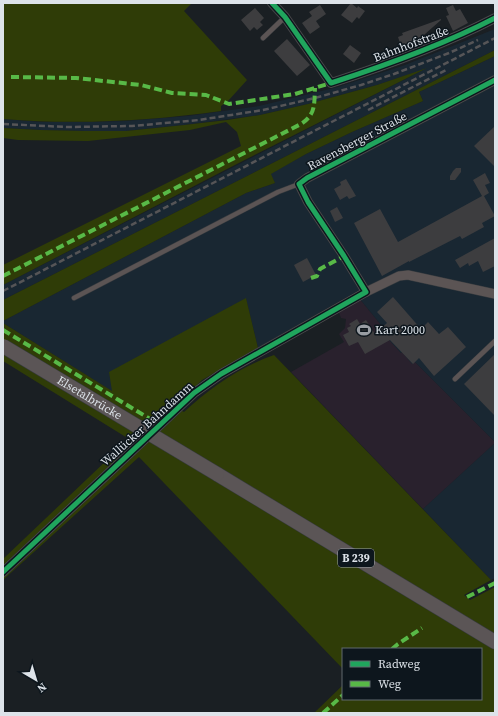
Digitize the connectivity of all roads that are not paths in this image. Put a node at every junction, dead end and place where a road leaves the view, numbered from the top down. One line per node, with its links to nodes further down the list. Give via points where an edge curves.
1 (272, 3): 2 (street)
2 (285, 17): 3 (street, Bahnhofstraße, via 331,83 420,51); 4 (lane)
3 (495, 18)
4 (262, 38)
5 (495, 80): 6 (street, Ravensberger Straße)
6 (299, 184): 7 (street, Ravensberger Straße); 9 (lane, via 278,192)
7 (366, 292): 8 (street, Wallücker Bahndamm, via 399,276 408,275); 13 (street, Wallücker Bahndamm, via 221,374 194,393)
8 (495, 294)
9 (74, 298)
10 (495, 341): 12 (lane)
11 (3, 346): 14 (main road, Elsetalbrücke / B 239, bridge)
12 (455, 379)
13 (3, 572)
14 (495, 642)

